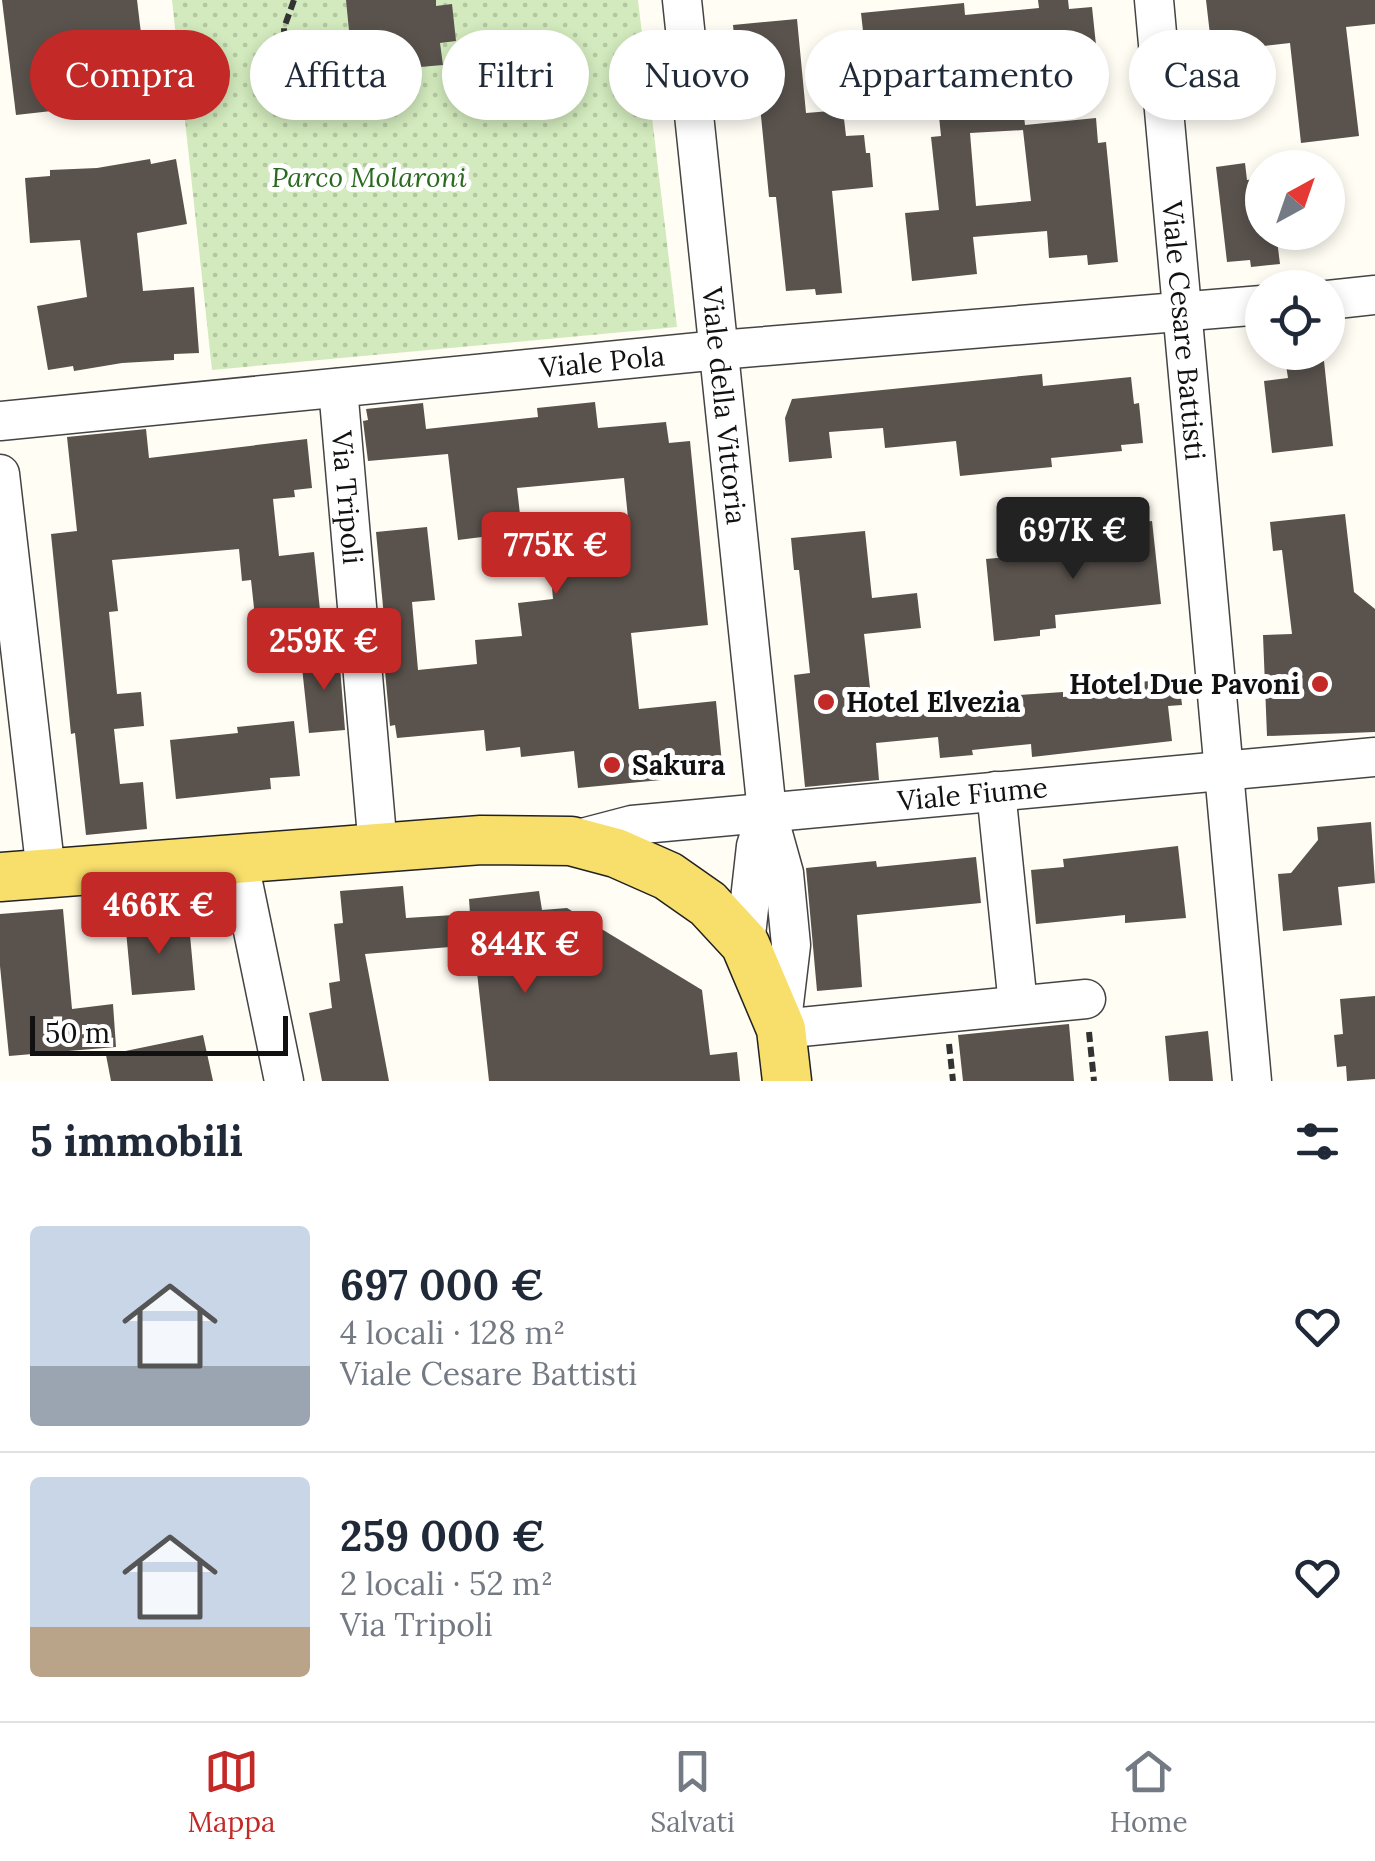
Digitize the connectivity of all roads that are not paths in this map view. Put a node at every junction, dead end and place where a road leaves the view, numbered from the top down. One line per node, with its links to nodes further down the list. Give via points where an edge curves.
1 (682, 0): 7 (street, Viale della Vittoria)
2 (1154, 0): 6 (street, Viale Cesare Battisti)
3 (1375, 296): 4 (street)
4 (1345, 299)
5 (1245, 306): 6 (street, Viale Pola)
6 (1182, 312): 7 (street, Viale Pola); 12 (street, Viale Cesare Battisti)
7 (718, 350): 8 (street, Viale Pola); 14 (street, Viale della Vittoria)
8 (338, 388): 9 (street, Viale Pola); 16 (street, Via Tripoli)
9 (0, 421)
10 (0, 474): 18 (street)
11 (1375, 757): 12 (street, Viale Fiume)
12 (1224, 771): 13 (street, Viale Fiume); 25 (street, Viale Cesare Battisti)
13 (996, 791): 14 (street, Viale Fiume); 21 (street)
14 (767, 812): 15 (street, Viale Fiume, via 632,826); 19 (street, Viale della Vittoria, via 756,846); 22 (street, Viale della Vittoria, via 784,874 791,945)
15 (571, 841): 16 (main road, Viale Fiume); 19 (main road, Viale Fiume, via 668,876 708,904)
16 (378, 848): 17 (main road, Viale Fiume)
17 (238, 858): 18 (main road, Viale Fiume); 23 (street)
18 (23, 875)
19 (745, 944): 22 (main road, Viale Fiume)
20 (1086, 999): 21 (street)
21 (1018, 1006): 22 (street)
22 (781, 1028): 24 (main road, Viale della Vittoria)
23 (284, 1081)
24 (787, 1081)
25 (1252, 1081)

